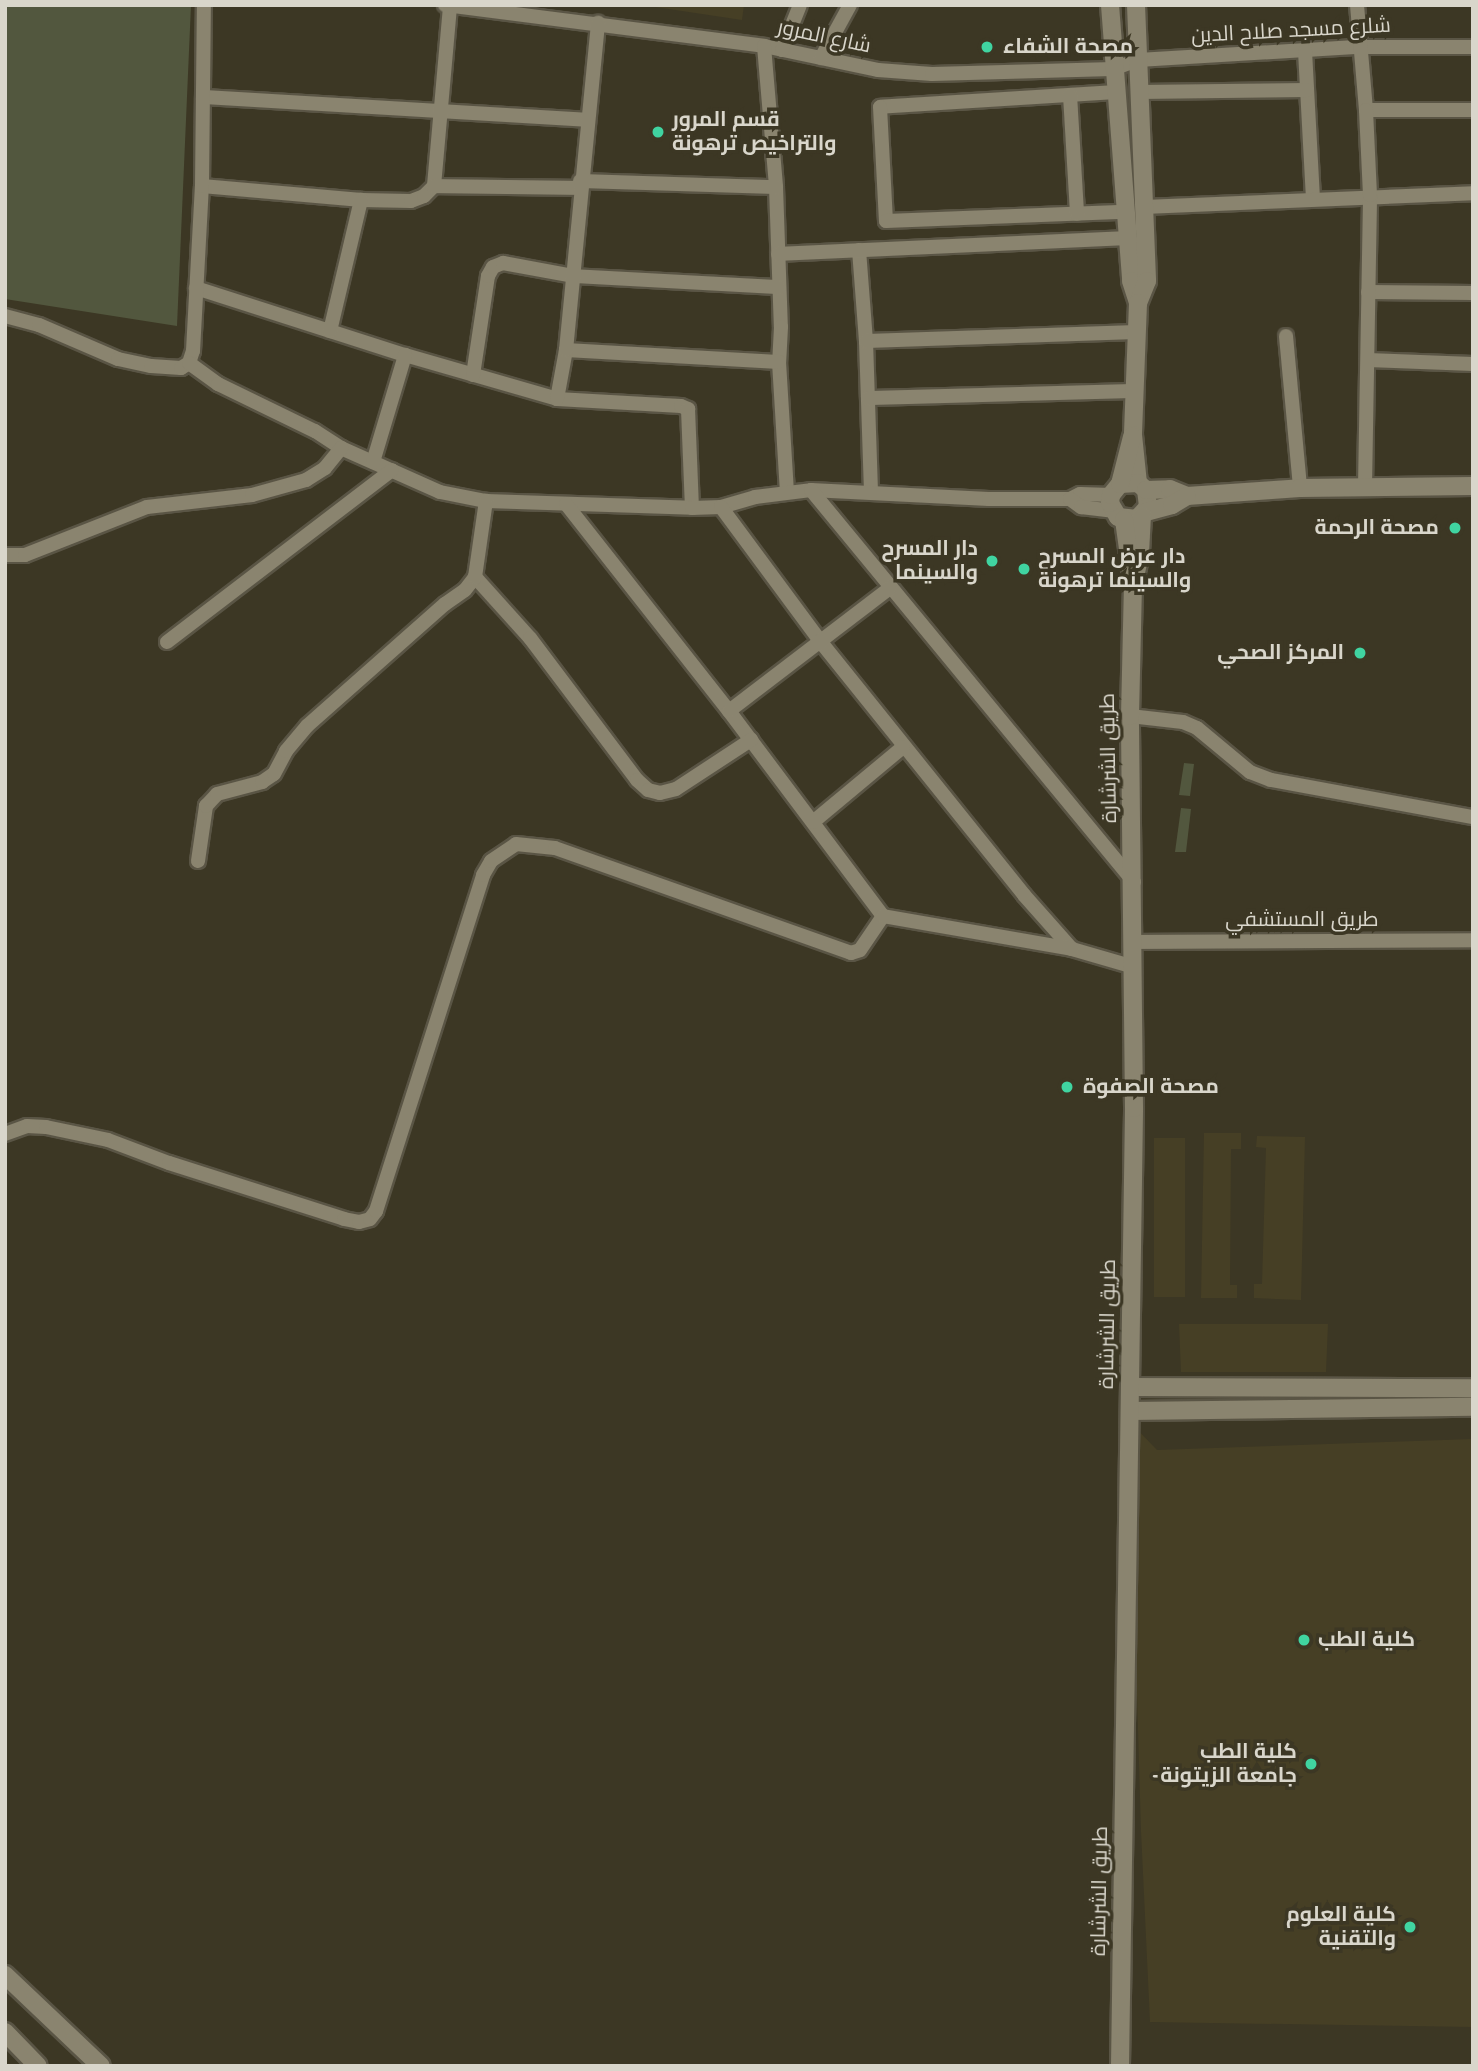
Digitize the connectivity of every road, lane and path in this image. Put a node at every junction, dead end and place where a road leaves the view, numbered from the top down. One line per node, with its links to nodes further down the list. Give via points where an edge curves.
1 (204, 5): 22 (street)
2 (800, 5): 13 (street)
3 (850, 5): 15 (street)
4 (1110, 5): 17 (street)
5 (1136, 5): 16 (street)
6 (1357, 5): 11 (street)
7 (448, 6): 8 (street, شارع المرور); 25 (street)
8 (498, 8): 9 (street, شارع المرور)
9 (598, 23): 10 (street, شارع المرور); 26 (street)
10 (764, 46): 13 (street, شارع المرور); 30 (street)
11 (1360, 47): 12 (street, شلرع مسجد صلاح الدين); 14 (street, شلرع مسجد صلاح الدين); 23 (street)
12 (1473, 47)
13 (782, 50): 15 (street, شارع المرور)
14 (1305, 51): 16 (street, شلرع مسجد صلاح الدين); 18 (street)
15 (821, 58): 17 (street, شارع المرور, via 878,70 932,74)
16 (1138, 60): 17 (street, شلرع مسجد صلاح الدين); 20 (street)
17 (1113, 68): 19 (street)
18 (1307, 90): 20 (street); 33 (street)
19 (1116, 92): 21 (street); 36 (street)
20 (1139, 92): 35 (street)
21 (1070, 95): 37 (street); 37 (street, via 880,107 886,221)
22 (204, 97): 25 (street); 28 (street)
23 (1366, 110): 24 (street); 32 (street)
24 (1473, 110)
25 (441, 112): 26 (street); 29 (street)
26 (587, 120): 27 (street)
27 (580, 184): 29 (street); 30 (street); 41 (street)
28 (202, 186): 34 (street); 43 (street)
29 (434, 186): 34 (street, via 411,201)
30 (776, 187): 40 (street)
31 (1473, 193): 32 (street)
32 (1370, 195): 33 (street); 44 (street)
33 (1313, 198): 35 (street)
34 (361, 200): 48 (street)
35 (1144, 207): 46 (street, via 1147,281)
36 (1125, 212): 37 (street); 38 (street)
37 (1077, 214)
38 (1127, 238): 39 (street); 46 (street)
39 (859, 250): 40 (street); 51 (street)
40 (778, 254): 42 (street)
41 (573, 276): 42 (street); 52 (street); 58 (street, via 503,264 493,267)
42 (779, 287): 55 (street)
43 (196, 288): 48 (street); 56 (street)
44 (1368, 292): 45 (street); 54 (street)
45 (1473, 293)
46 (1138, 303): 49 (street)
47 (5, 316): 56 (street, via 118,359 181,368)
48 (330, 331): 53 (street)
49 (1137, 332): 51 (street); 59 (street)
50 (1286, 336): 69 (street)
51 (866, 341): 60 (street)
52 (566, 350): 55 (street); 61 (street)
53 (405, 355): 58 (street); 64 (street)
54 (1368, 360): 57 (street); 66 (street)
55 (779, 362): 72 (street)
56 (189, 363): 63 (street, via 218,384)
57 (1473, 364)
58 (474, 374): 61 (street)
59 (1135, 391): 60 (street); 62 (street)
60 (868, 398): 71 (street)
61 (556, 399): 78 (street, via 688,409)
62 (1133, 435): 68 (street); 75 (street)
63 (341, 448): 64 (street); 80 (street, via 325,468 306,480 252,495 147,507 25,555)
64 (373, 462): 65 (street)
65 (392, 470): 74 (street, via 440,492); 85 (street)
66 (1365, 486): 67 (street); 69 (street)
67 (1473, 486)
68 (1142, 487): 73 (street, via 1170,489); 75 (street); 79 (street, via 1149,501)
69 (1300, 488): 73 (street)
70 (811, 490): 71 (street); 72 (street); 83 (street)
71 (871, 491): 75 (street, via 989,499 1070,499 1080,494)
72 (787, 492): 77 (street)
73 (1187, 496): 79 (street)
74 (486, 501): 76 (street); 81 (street)
75 (1117, 502): 79 (street); 82 (street)
76 (566, 504): 78 (street); 86 (street)
77 (721, 507): 78 (street); 84 (street)
78 (692, 508)
79 (1144, 514): 82 (street)
80 (5, 555)
81 (475, 577): 88 (street, via 530,638 648,790 676,789); 92 (street, via 307,726 274,774 262,782 217,794 206,806)
82 (1133, 584): 87 (street, طريق الشرشارة)
83 (890, 588): 84 (street); 93 (street)
84 (820, 641): 86 (street); 89 (street)
85 (167, 642)
86 (729, 711): 88 (street)
87 (1130, 716): 90 (street, via 1184,722 1250,772 1271,780); 93 (street, طريق الشرشارة)
88 (751, 740): 91 (street)
89 (904, 747): 91 (street); 97 (street)
90 (1473, 817)
91 (813, 822): 94 (street)
92 (198, 861)
93 (1134, 883): 96 (street, طريق الشرشارة)
94 (883, 916): 97 (street); 99 (street, via 860,950 851,953 555,848 516,844 503,851 483,875 376,1210 370,1219 359,1222 108,1140 46,1127 27,1126)
95 (1473, 940): 96 (street, طريق المستشفي)
96 (1132, 943): 98 (street, طريق الشرشارة)
97 (1072, 949): 98 (street)
98 (1131, 966): 100 (street, طريق الشرشارة)
99 (5, 1134)
100 (1130, 1387): 101 (street); 103 (street, طريق الشرشارة)
101 (1473, 1388)
102 (1473, 1408): 103 (street)
103 (1130, 1411): 108 (street, طريق الشرشارة)
104 (5, 1975): 107 (street)
105 (5, 2032): 106 (street)
106 (38, 2066)
107 (101, 2066)
108 (1120, 2066)

